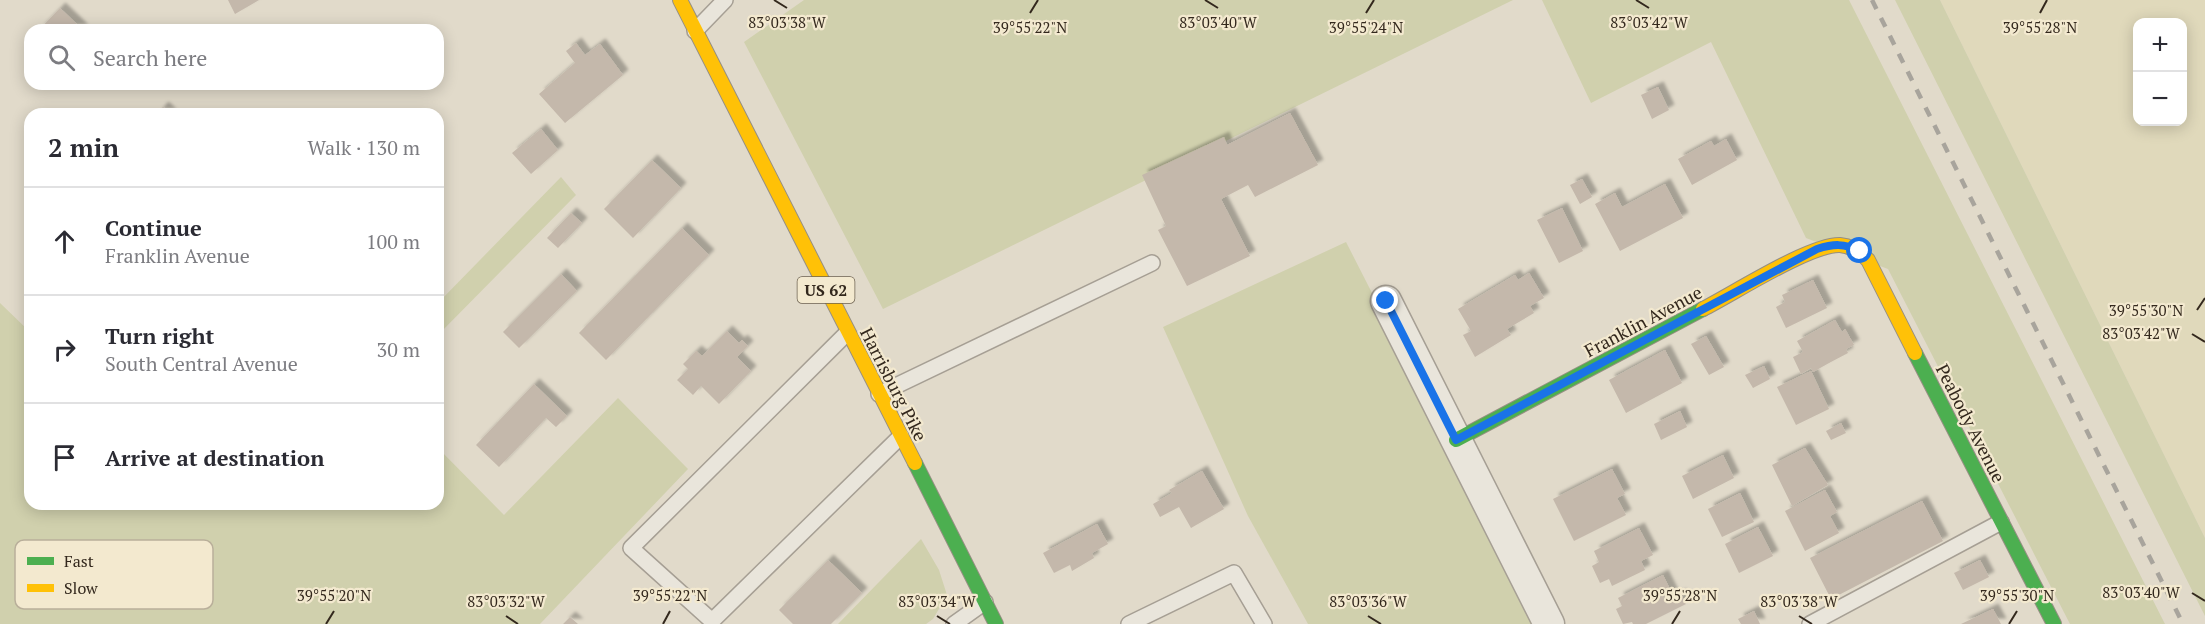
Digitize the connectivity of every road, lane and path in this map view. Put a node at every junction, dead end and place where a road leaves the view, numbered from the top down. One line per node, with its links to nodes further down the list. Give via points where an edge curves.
1 (680, 0): 3 (street, Harrisburg Pike / US 62)
2 (725, 0): 3 (lane)
3 (695, 31): 7 (street, Harrisburg Pike / US 62)
4 (1849, 246): 10 (street, Franklin Avenue, via 1833,244 1817,249); 11 (street, Peabody Avenue, via 1868,260)
5 (1152, 262): 8 (lane)
6 (1386, 301): 10 (street)
7 (848, 333): 8 (street, Harrisburg Pike / US 62); 9 (lane, via 631,548 712,621)
8 (879, 394): 9 (street, Harrisburg Pike / US 62)
9 (900, 436): 12 (street, Harrisburg Pike / US 62)
10 (1456, 440): 17 (street)
11 (2001, 522): 18 (lane); 19 (street, Peabody Avenue)
12 (985, 602): 13 (lane); 14 (street, Harrisburg Pike / US 62)
13 (954, 624)
14 (996, 624)
15 (1129, 624): 16 (lane, via 1234,573)
16 (1264, 624)
17 (1549, 624)
18 (1810, 624)
19 (2054, 624)

